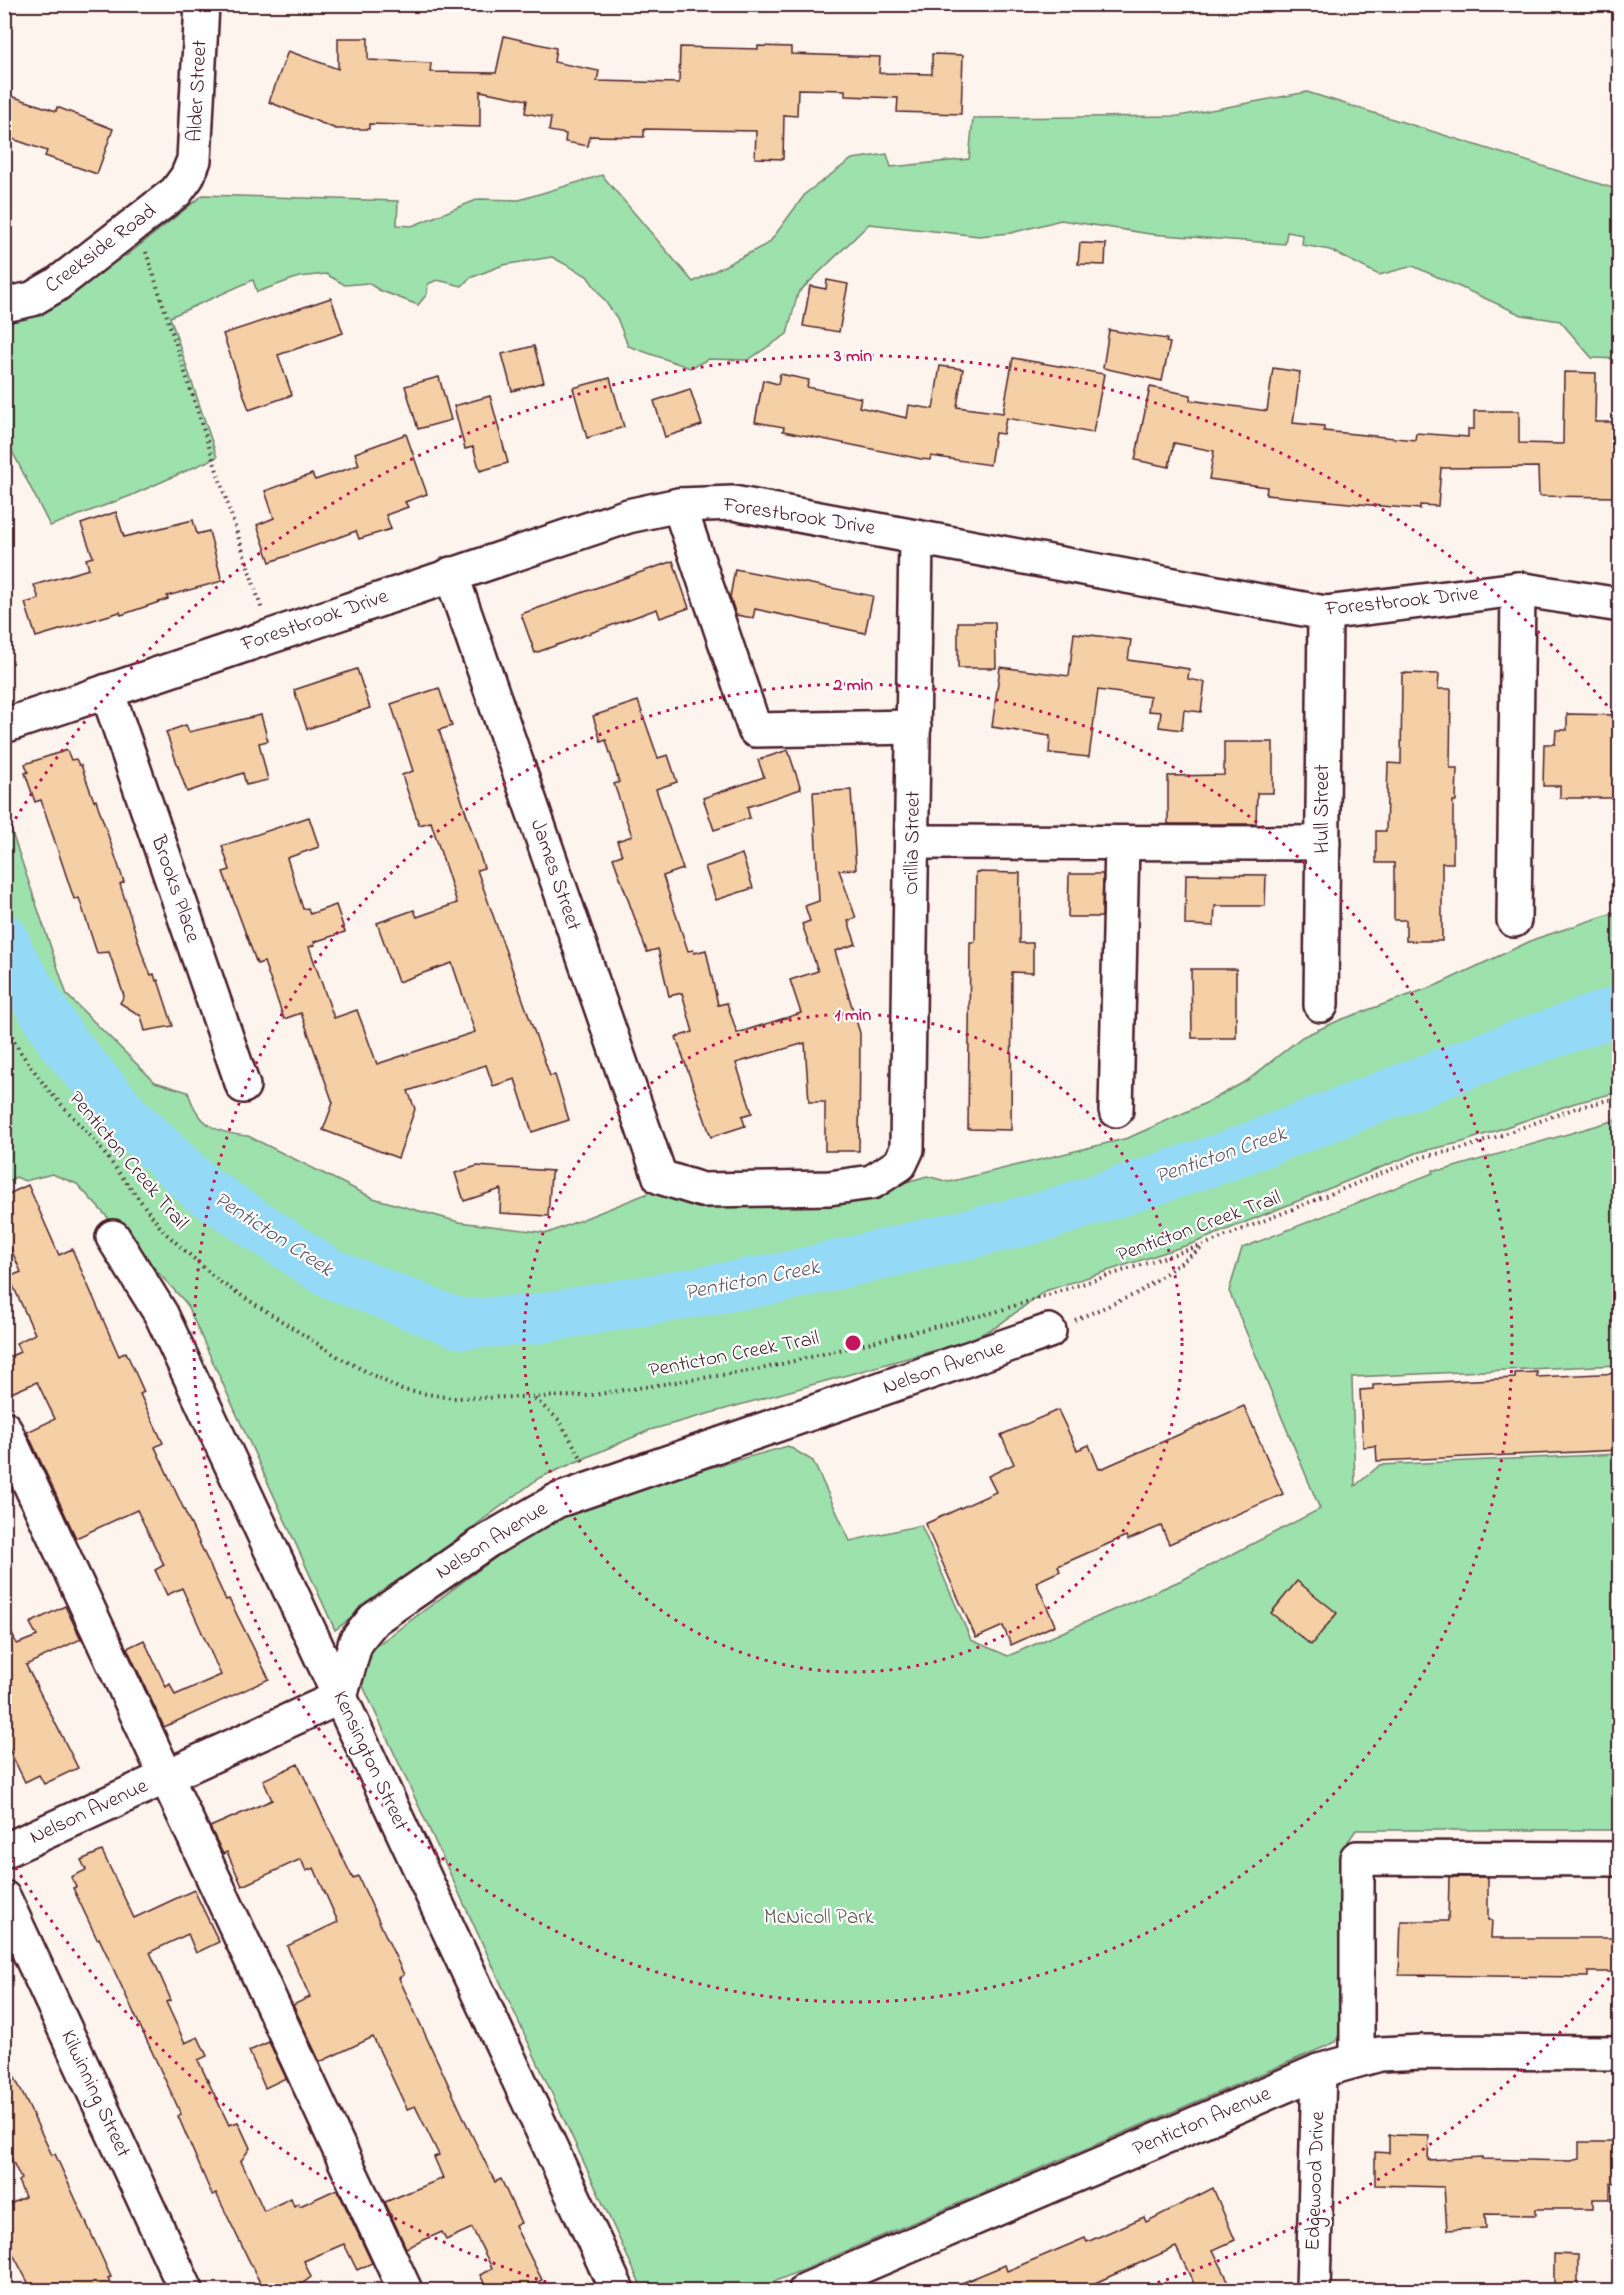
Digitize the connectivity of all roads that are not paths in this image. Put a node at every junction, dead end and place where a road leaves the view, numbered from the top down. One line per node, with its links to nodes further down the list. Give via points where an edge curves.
1 (202, 4): 2 (street, Alder Street, via 196,137 194,160)
2 (187, 177): 3 (street, Creekside Road, via 176,192 56,285 32,299)
3 (4, 305)
4 (679, 505): 5 (street, Forestbrook Drive, via 733,503); 6 (street, Forestbrook Drive, via 628,516); 12 (street, via 755,730)
5 (916, 537): 9 (street, Forestbrook Drive); 12 (street, Orillia Street)
6 (451, 574): 10 (street, Forestbrook Drive); 20 (street, James Street, via 660,1177 702,1190 829,1188 872,1182 900,1164)
7 (1518, 589): 8 (street, Forestbrook Drive); 9 (street, Forestbrook Drive); 16 (street)
8 (1620, 605)
9 (1325, 612): 15 (street, Hull Street)
10 (107, 691): 11 (street, Forestbrook Drive); 18 (street, Brooks Place)
11 (4, 726)
12 (914, 727): 13 (street, Orillia Street)
13 (913, 842): 14 (street); 20 (street, Orillia Street)
14 (1122, 843): 15 (street); 19 (street)
15 (1323, 843): 17 (street, Hull Street)
16 (1514, 920)
17 (1322, 1005)
18 (243, 1086)
19 (1116, 1110)
20 (907, 1149)
21 (112, 1237): 24 (street, Kensington Street, via 161,1314)
22 (1049, 1331): 24 (street, Nelson Avenue, via 556,1501 487,1541 374,1619 356,1641)
23 (4, 1428): 25 (street)
24 (340, 1697): 25 (street, Nelson Avenue); 35 (street, Kensington Street)
25 (166, 1776): 26 (street, Nelson Avenue); 34 (street)
26 (4, 1851)
27 (1620, 1859): 30 (street, via 1357,1858)
28 (4, 1898): 33 (street, Kilwinning Street)
29 (1620, 2053): 30 (street, Penticton Avenue, via 1422,2052 1380,2054)
30 (1357, 2060): 31 (street, Penticton Avenue)
31 (1319, 2071): 32 (street, Penticton Avenue); 37 (street, Edgewood Drive)
32 (844, 2283): 36 (street, Penticton Avenue)
33 (186, 2290)
34 (405, 2290)
35 (617, 2290)
36 (806, 2290)
37 (1312, 2290)

